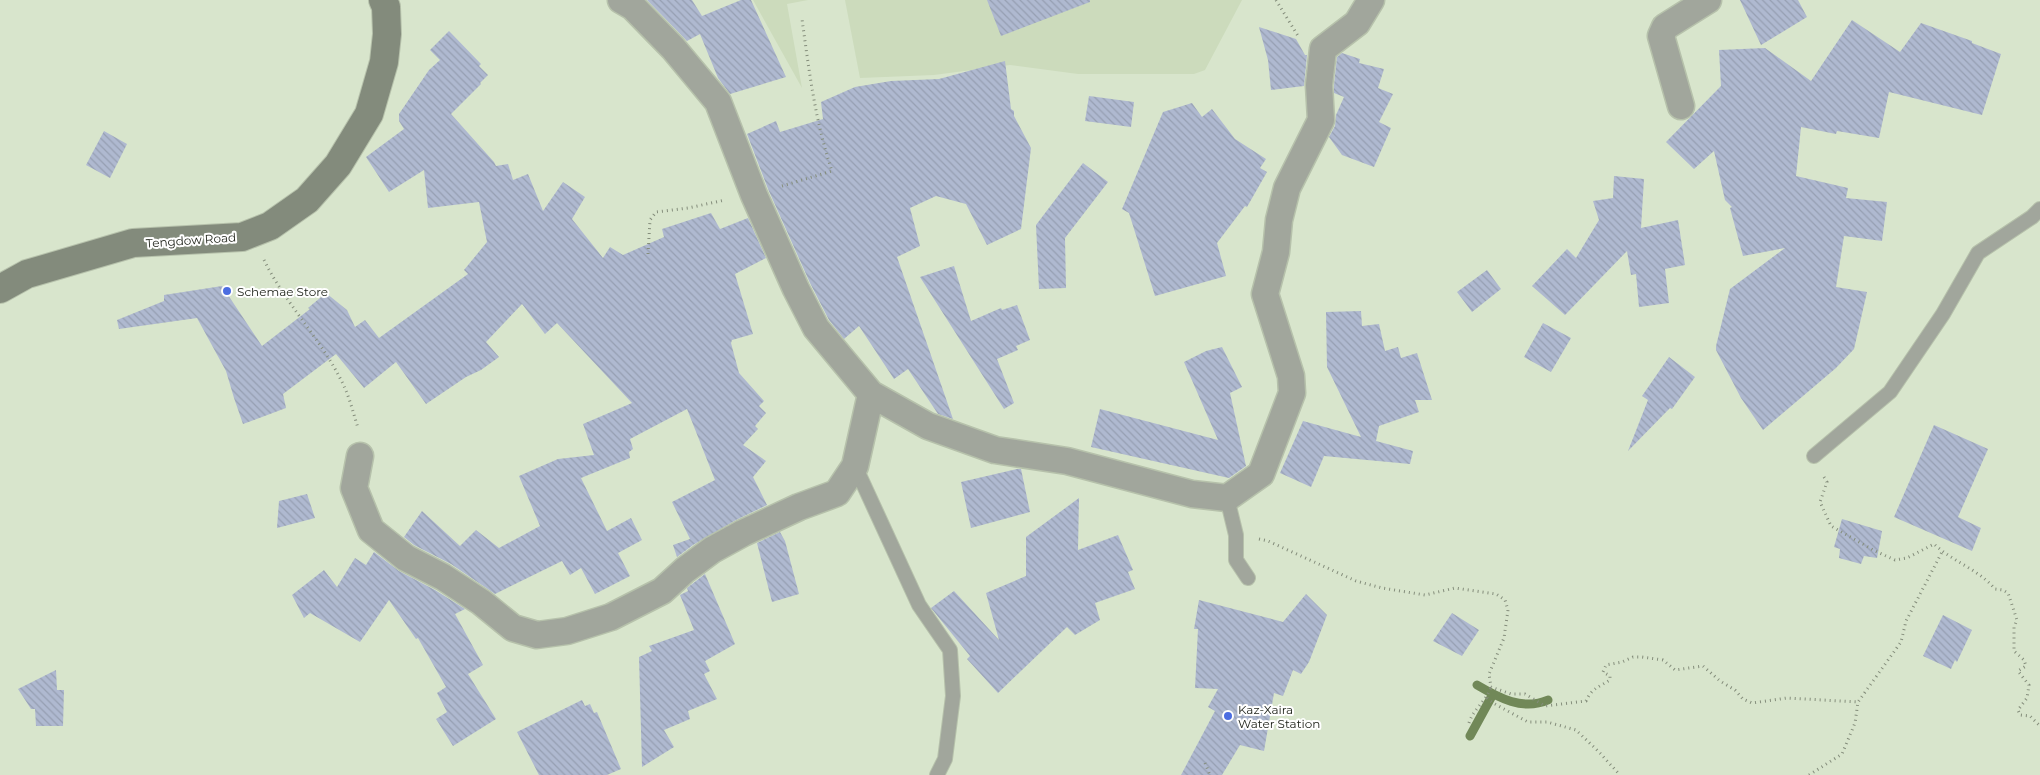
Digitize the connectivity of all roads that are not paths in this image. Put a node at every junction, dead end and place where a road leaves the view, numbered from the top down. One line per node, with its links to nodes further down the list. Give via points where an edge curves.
1 (621, 0): 8 (street, via 633,7 673,48 718,102 754,195 816,328)
2 (1371, 0): 12 (street, via 1357,23 1323,49 1319,85 1321,120 1287,188 1265,294 1291,376 1292,393 1261,474)
3 (1708, 0): 5 (street, via 1665,27 1661,36)
4 (386, 2): 7 (street, Tengdow Road, via 384,62 369,114 338,165 307,200 270,226 242,237 132,243 27,274)
5 (1681, 106)
6 (2040, 208): 10 (lane, via 2032,217 1978,253 1943,314 1890,392)
7 (0, 289)
8 (871, 394): 11 (street); 12 (street, via 928,426 996,450 1067,461 1192,494)
9 (360, 456): 11 (street, via 354,488 370,530 406,558 481,602 513,628 537,635 567,631 610,618 635,606 662,591 712,550 799,506 837,493)
10 (1814, 456)
11 (855, 466): 14 (lane, via 919,605 950,650 952,696 945,759)
12 (1228, 498): 13 (lane, via 1236,535 1236,560)
13 (1248, 578)
14 (937, 775)

